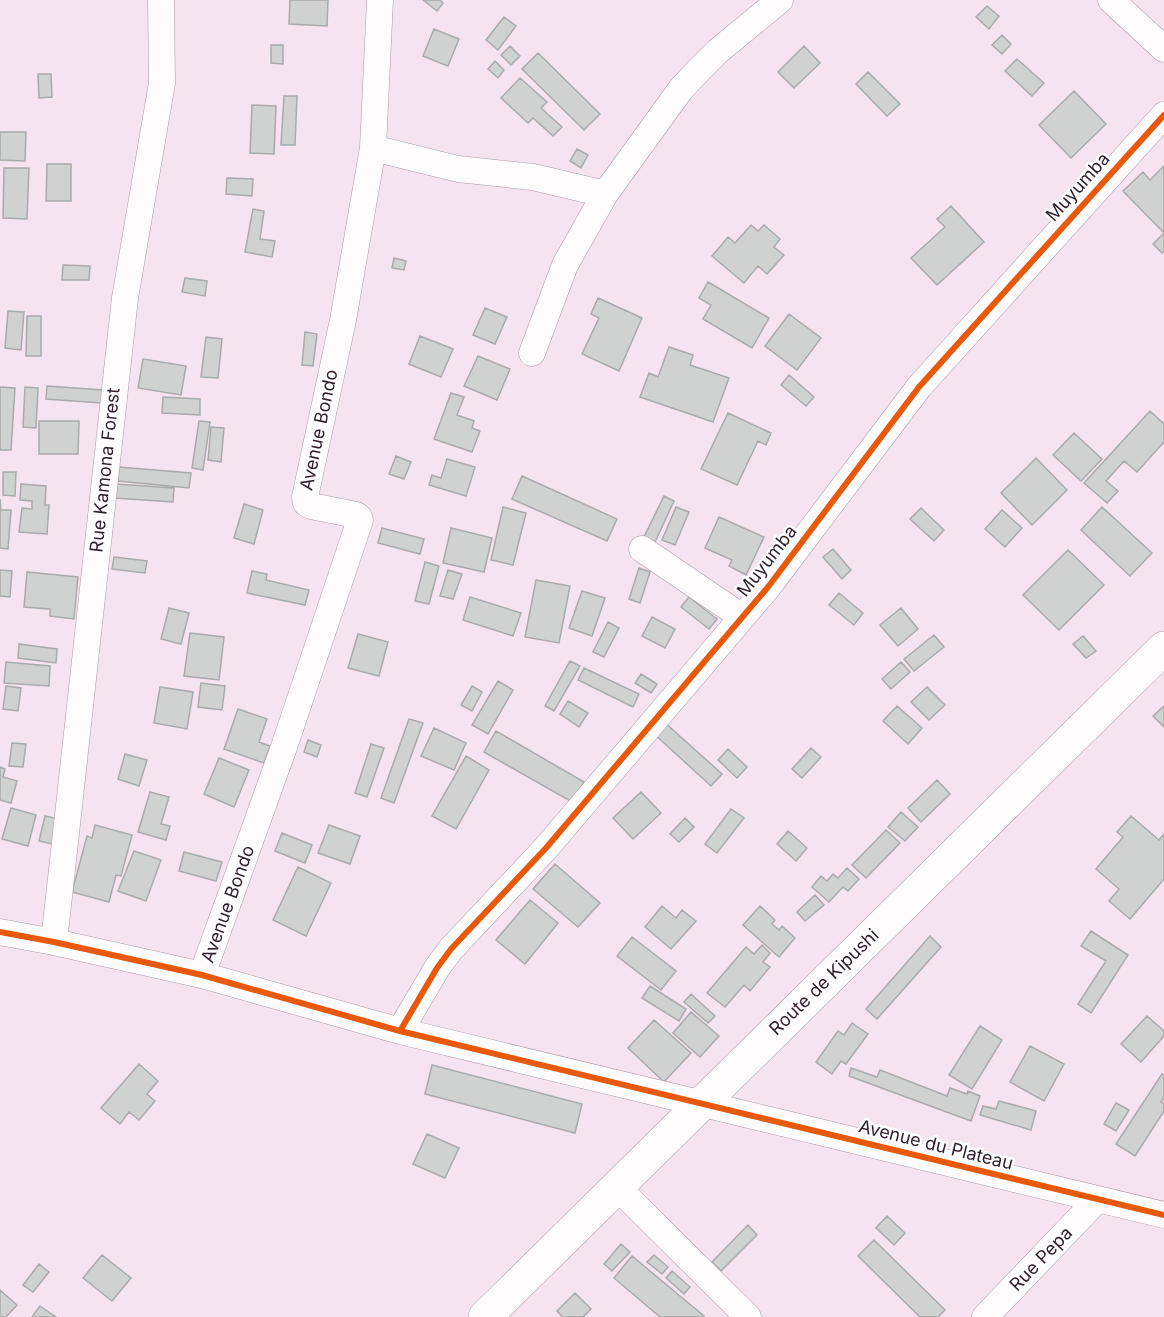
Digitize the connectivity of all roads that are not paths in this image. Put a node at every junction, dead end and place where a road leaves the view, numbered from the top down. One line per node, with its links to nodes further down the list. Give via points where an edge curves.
1 (161, 0): 14 (street, Rue Kamona Forest, via 162,83 125,298)
2 (380, 0): 7 (street, Avenue Bondo)
3 (780, 0): 8 (street, via 698,71)
4 (1111, 0): 5 (street)
5 (1164, 49)
6 (1164, 115): 11 (street, Muyumba, via 919,387)
7 (373, 148): 8 (street, via 458,170 533,177); 15 (street, Avenue Bondo, via 343,320 305,497 311,506 356,515 360,520)
8 (605, 194): 9 (street, via 565,265)
9 (532, 353)
10 (642, 549): 11 (street)
11 (742, 617): 16 (street, Muyumba, via 546,848 451,949)
12 (1164, 648): 17 (main road, Route de Kipushi)
13 (0, 932): 14 (street, Avenue du Plateau)
14 (54, 942): 15 (street, Avenue du Plateau)
15 (202, 975): 16 (street, Avenue du Plateau)
16 (400, 1031): 17 (street, Avenue du Plateau)
17 (700, 1103): 18 (main road, Route de Kipushi); 19 (street, Avenue du Plateau)
18 (617, 1186): 21 (main road, Route de Kipushi); 22 (street)
19 (1097, 1200): 20 (street, Avenue du Plateau); 23 (street, Rue Pepa)
20 (1164, 1215)
21 (485, 1317)
22 (748, 1317)
23 (985, 1317)

